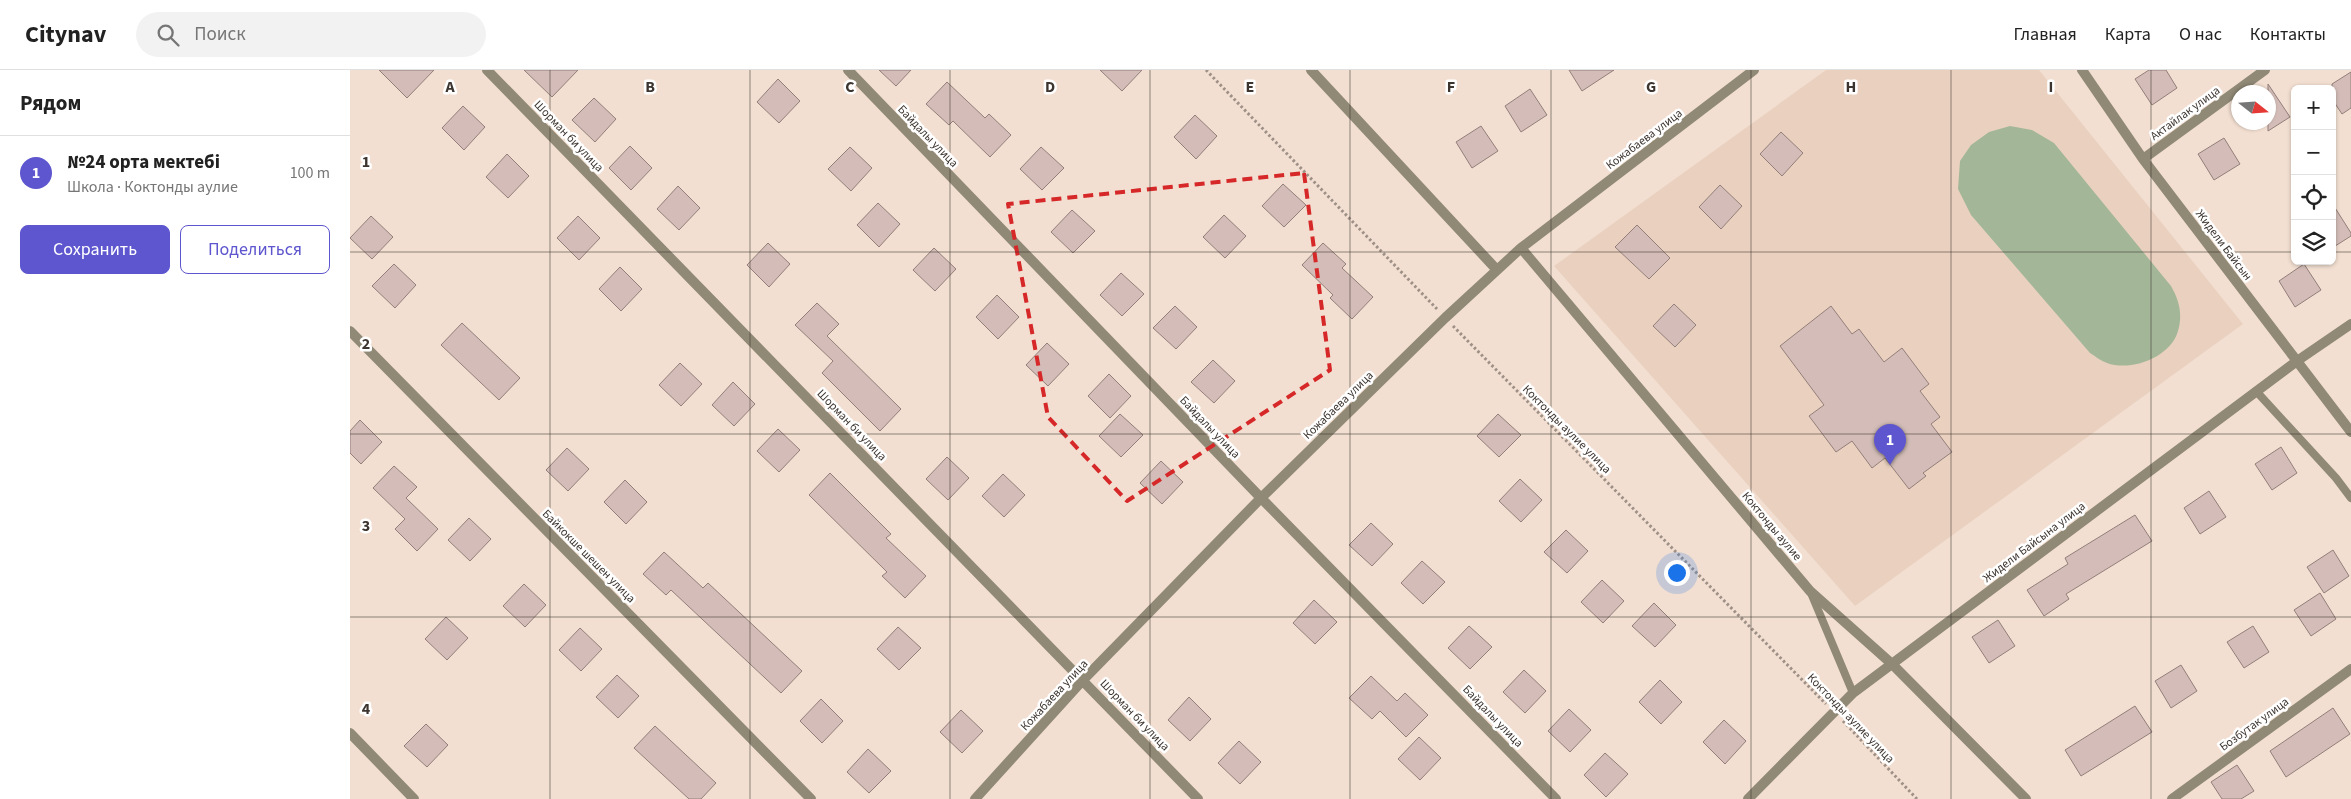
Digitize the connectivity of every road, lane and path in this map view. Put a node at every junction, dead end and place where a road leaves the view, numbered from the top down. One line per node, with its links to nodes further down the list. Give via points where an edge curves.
1 (487, 70): 22 (street, Шорман би улица)
2 (848, 70): 17 (street, Байдалы улица)
3 (1206, 70): 11 (path, Коктонды аулие улица)
4 (1311, 70): 10 (street)
5 (1754, 70): 9 (street, Кожабаева улица)
6 (2082, 70): 8 (street, Жидели Байсын)
7 (2265, 70): 8 (street, Актайлак улица)
8 (2143, 159): 14 (street, Жидели Байсын)
9 (1521, 248): 10 (street, Кожабаева улица); 19 (street, Коктонды аулие)
10 (1497, 270): 11 (street, Кожабаева улица)
11 (1446, 318): 17 (street, Кожабаева улица); 24 (path, Коктонды аулие улица)
12 (2351, 324): 14 (street, Жидели Байсына улица)
13 (350, 331): 27 (street, Байкокше шешен улица)
14 (2297, 361): 15 (street, Жидели Байсына улица); 16 (street, Жидели Байсын)
15 (2256, 391): 18 (lane); 20 (street, Жидели Байсына улица)
16 (2351, 432)
17 (1261, 498): 22 (street, Кожабаева улица); 30 (street, Байдалы улица)
18 (2351, 498)
19 (1810, 591): 20 (street, Коктонды аулие); 23 (lane)
20 (1892, 664): 23 (street, Жидели Байсына улица); 33 (street, Коктонды аулие)
21 (2351, 669): 34 (street, Бозбутак улица)
22 (1083, 680): 28 (street, Кожабаева улица); 29 (street, Шорман би улица)
23 (1853, 693): 24 (street, Жидели Байсына улица)
24 (1835, 713): 31 (street, Жидели Байсына улица); 32 (path, Коктонды аулие улица)
25 (350, 733): 26 (street)
26 (414, 799)
27 (812, 799)
28 (975, 799)
29 (1198, 799)
30 (1556, 799)
31 (1748, 799)
32 (1917, 799)
33 (2026, 799)
34 (2172, 799)

